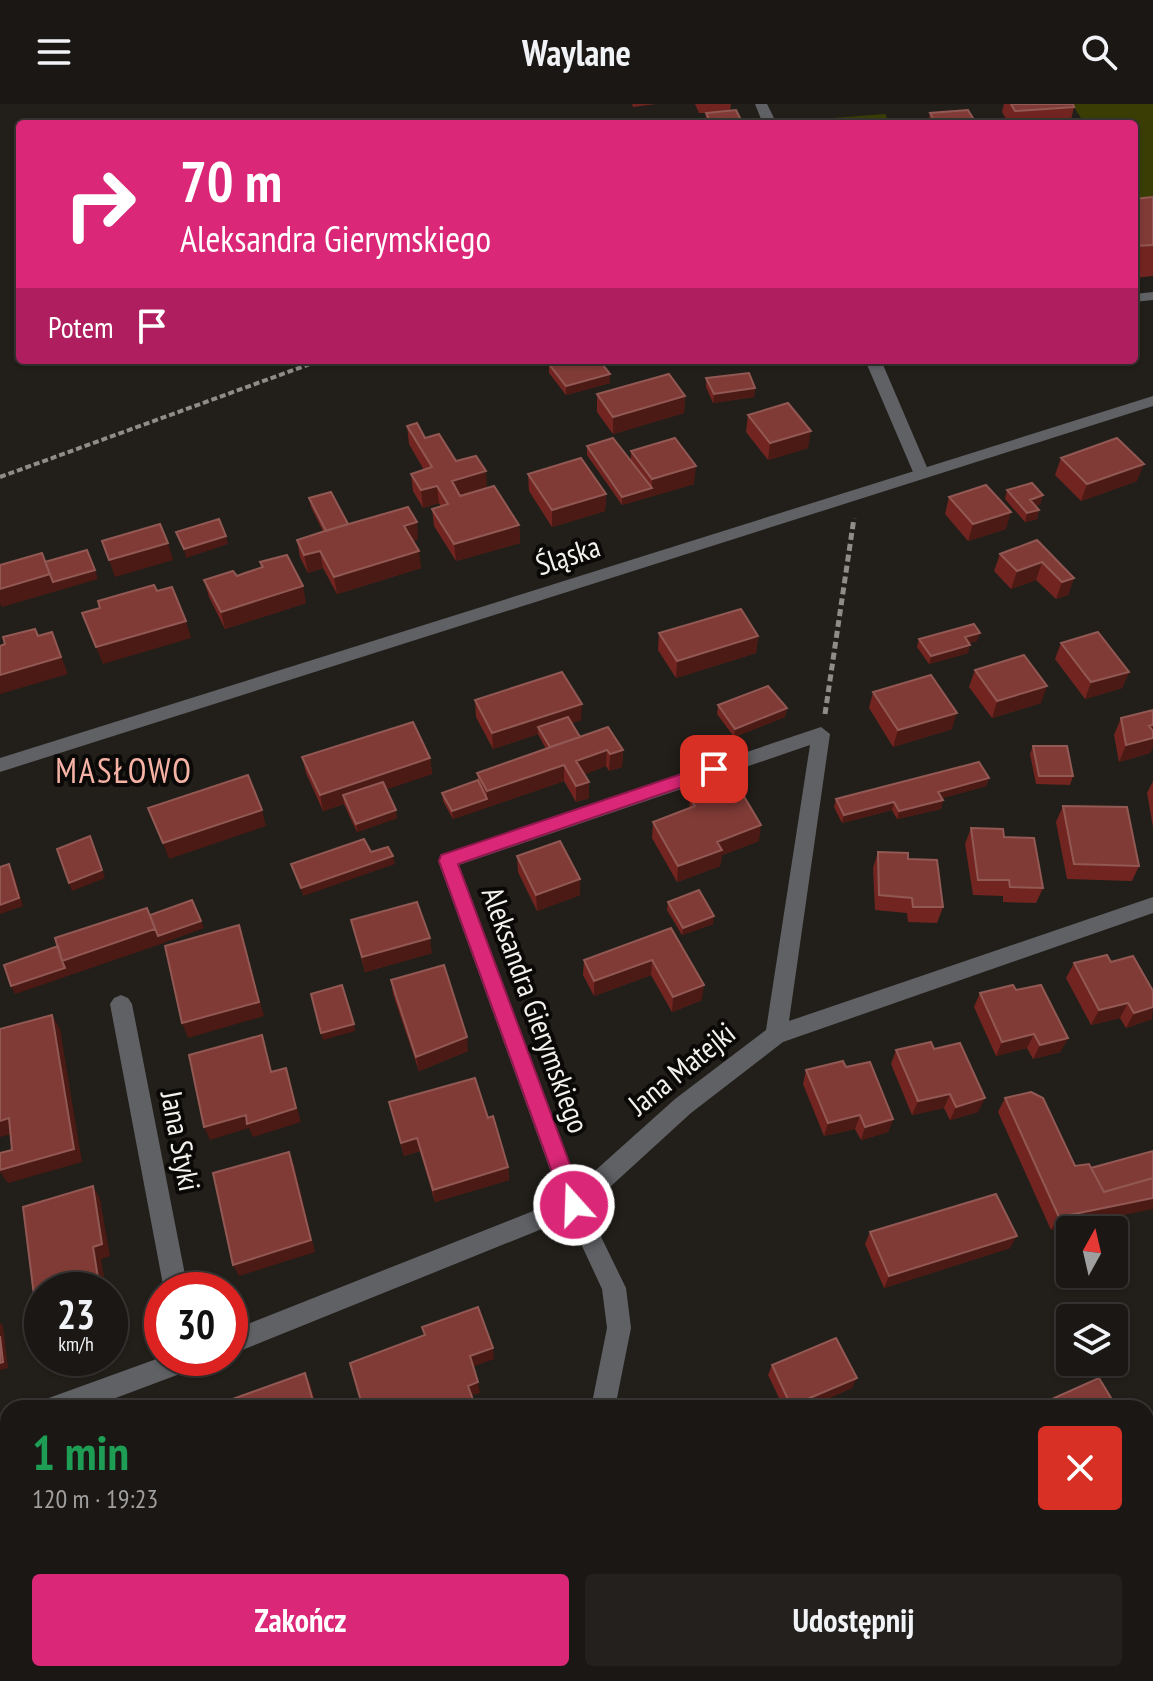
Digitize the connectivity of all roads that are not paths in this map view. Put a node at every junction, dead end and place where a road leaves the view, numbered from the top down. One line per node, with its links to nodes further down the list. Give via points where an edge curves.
1 (875, 364): 3 (street)
2 (1153, 401): 3 (street, Śląska)
3 (921, 472): 4 (street, Śląska)
4 (0, 765)
5 (1153, 905): 7 (street, Jana Matejki)
6 (121, 1004): 9 (street, Jana Styki)
7 (776, 1035): 8 (street, Jana Matejki, via 683,1106); 8 (street, Aleksandra Gierymskiego, via 821,734 448,861)
8 (574, 1205): 10 (street, Jana Matejki); 13 (street, via 614,1288 619,1328)
9 (173, 1272)
10 (248, 1336)
11 (144, 1375): 12 (street)
12 (77, 1400)
13 (605, 1400)

